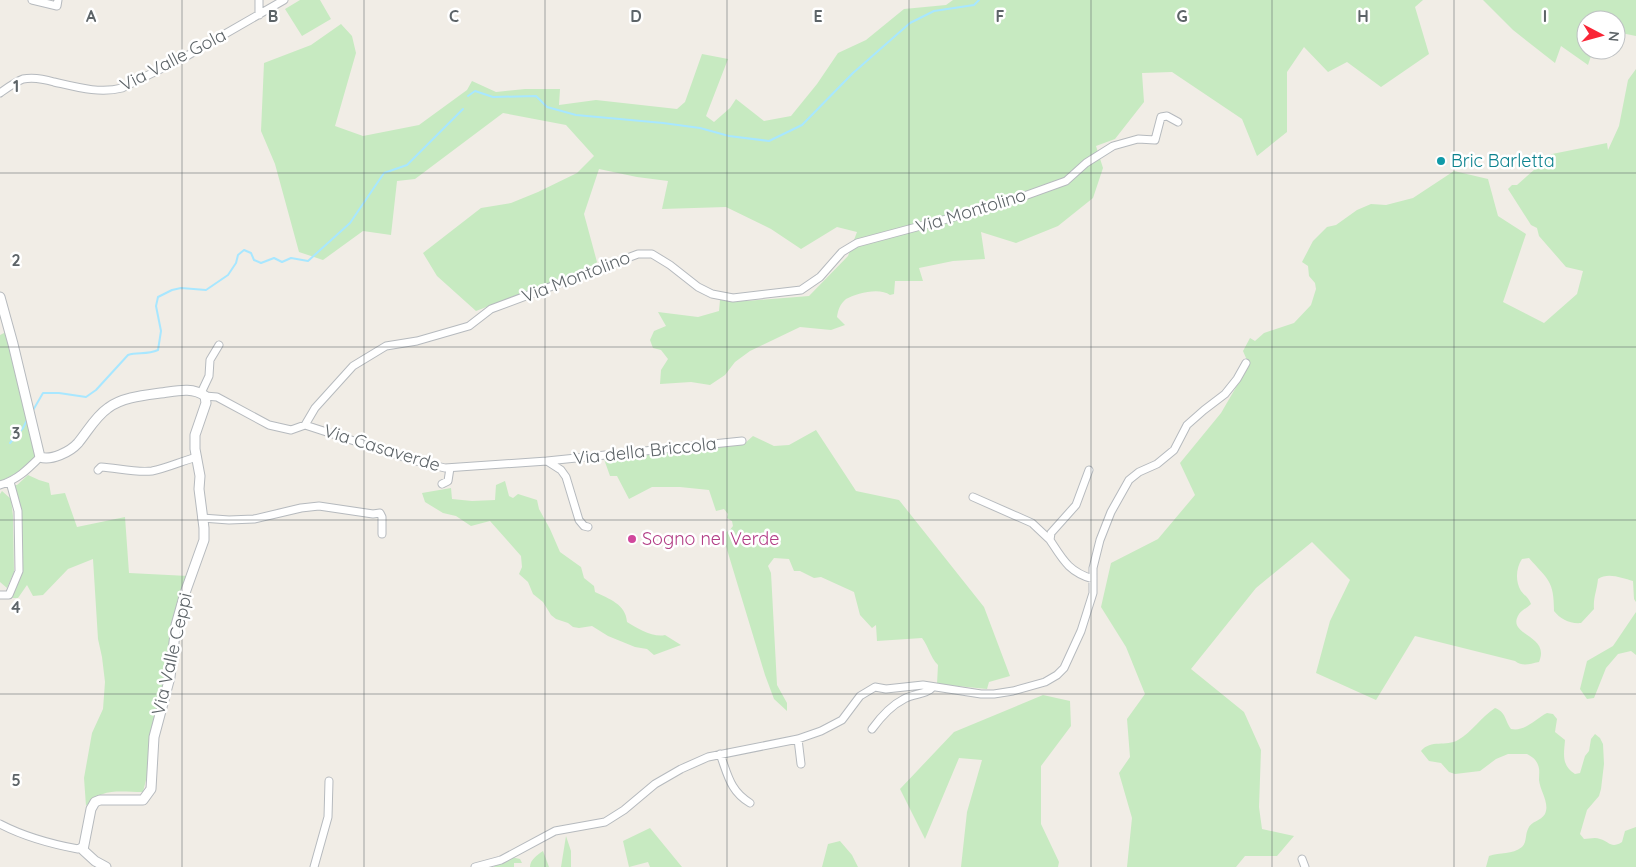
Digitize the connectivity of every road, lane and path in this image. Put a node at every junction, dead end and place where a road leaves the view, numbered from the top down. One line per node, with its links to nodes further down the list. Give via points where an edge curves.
1 (32, 0): 2 (street, via 57,6)
2 (58, 0)
3 (259, 0): 5 (street)
4 (284, 0): 5 (street, Via Valle Gola)
5 (259, 15): 6 (street, Via Valle Gola, via 122,88 111,91 86,89 33,78 16,82)
6 (0, 92)
7 (1178, 122): 12 (street, Via Montolino, via 1167,116 1161,117 1155,140 1138,139 1113,146 1066,181 999,205 857,243 842,252 820,277 801,290 733,298 712,294 652,254 638,254 491,309 469,326 386,346 353,366 315,408)
8 (0, 297): 14 (street)
9 (219, 346): 11 (street, via 210,360)
10 (1246, 363): 28 (street, via 1225,394 1187,425 1174,450 1129,480 1100,540)
11 (203, 395): 12 (street, Via Casaverde, via 217,397 269,425 291,430); 14 (street, via 198,391 182,390 120,402 94,421 77,444 53,458); 15 (street, Via Valle Ceppi, via 206,403 195,435)
12 (305, 425): 17 (street, Via Casaverde, via 416,461)
13 (742, 441): 16 (street, Via della Briccola)
14 (40, 457): 20 (street)
15 (197, 457): 18 (street, via 152,471 101,467); 24 (street, Via Valle Ceppi)
16 (547, 461): 17 (street, Via Casaverde); 25 (street, via 566,477 579,520)
17 (450, 468): 21 (street, via 448,481)
18 (98, 470)
19 (1089, 470): 27 (street, via 1076,505 1051,533)
20 (10, 482): 22 (street); 29 (street, via 18,511 19,571 9,595)
21 (442, 484)
22 (0, 485)
23 (972, 497): 27 (street, via 1032,523)
24 (202, 518): 26 (street, via 254,519 319,506 380,513); 38 (street, Via Valle Ceppi, via 204,540 176,625 170,677 154,737 151,789 143,800 94,802)
25 (588, 527)
26 (382, 534)
27 (1050, 540): 28 (street, via 1072,570)
28 (1093, 579): 30 (street, via 1093,593 1081,631 1057,676 994,694)
29 (0, 595)
30 (933, 687): 31 (street, via 905,698 880,718); 32 (street, via 875,688 860,696 842,720)
31 (872, 729)
32 (798, 739): 33 (street); 34 (street)
33 (720, 754): 36 (street, via 732,788); 43 (street, via 681,769 655,784 605,822 555,831 500,860)
34 (801, 764)
35 (330, 781): 42 (street, via 328,817)
36 (750, 803)
37 (0, 824): 38 (street, via 48,844 78,849)
38 (83, 846): 40 (street)
39 (1302, 859): 44 (street)
40 (96, 864): 41 (street)
41 (106, 867)
42 (314, 867)
43 (475, 867)
44 (1305, 867)

